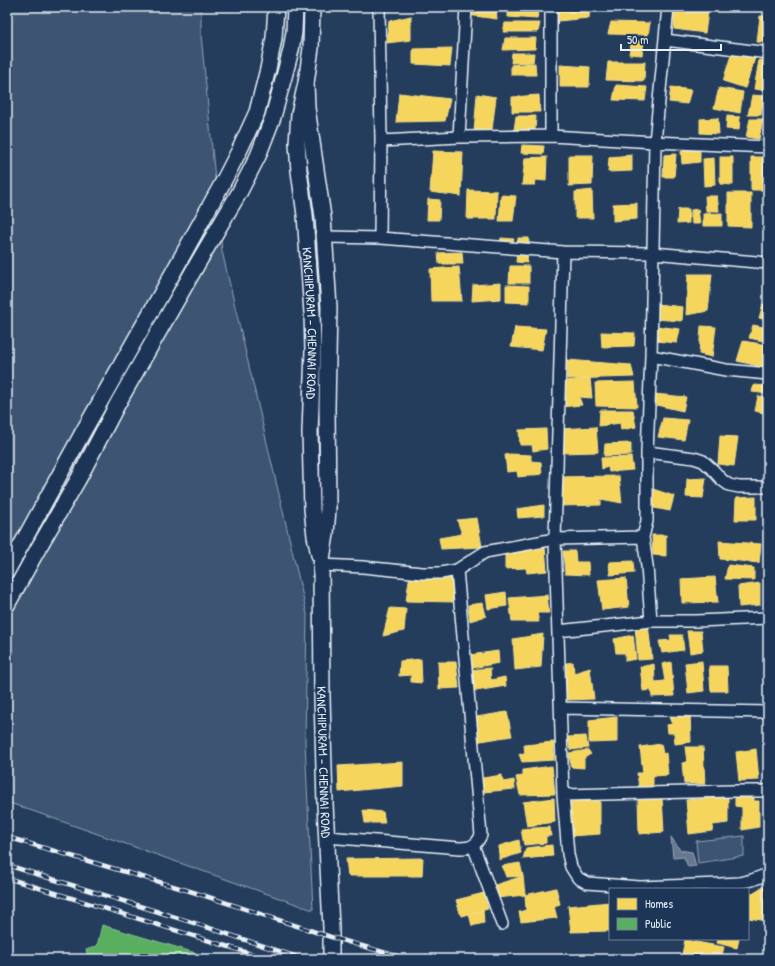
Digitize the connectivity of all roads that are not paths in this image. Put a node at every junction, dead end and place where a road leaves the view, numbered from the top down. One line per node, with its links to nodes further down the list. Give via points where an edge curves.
1 (276, 7): 29 (main road, via 268,69 257,112 240,149)
2 (295, 7): 30 (main road, via 291,50 258,156)
3 (312, 7): 10 (main road, KANCHIPURAM - CHENNAI ROAD, via 311,48)
4 (379, 7): 13 (street)
5 (466, 7): 12 (street)
6 (551, 7): 11 (street)
7 (668, 7): 8 (street)
8 (665, 40): 9 (street); 14 (street)
9 (768, 53)
10 (306, 82): 16 (main road, KANCHIPURAM - CHENNAI ROAD, via 307,108); 27 (main road, KANCHIPURAM - CHENNAI ROAD, via 299,114 297,143 312,313 312,509)
11 (551, 136): 12 (street); 14 (street)
12 (459, 137): 13 (street)
13 (381, 141): 17 (street)
14 (655, 142): 15 (street); 19 (street)
15 (768, 146)
16 (325, 237): 17 (street); 27 (main road, KANCHIPURAM - CHENNAI ROAD, via 329,307 328,509)
17 (380, 238): 18 (street)
18 (564, 252): 19 (street); 26 (street)
19 (653, 253): 20 (street); 21 (street)
20 (768, 264)
21 (651, 356): 22 (street, via 726,370); 23 (street)
22 (768, 374)
23 (647, 452): 24 (street, via 703,461 729,485); 25 (street, via 647,521)
24 (768, 488)
25 (643, 537): 26 (street); 32 (street)
26 (556, 539): 28 (street, via 485,552); 33 (street)
27 (321, 565): 28 (street, via 422,573); 38 (main road, KANCHIPURAM - CHENNAI ROAD)
28 (458, 570): 39 (street, via 481,835)
29 (7, 571)
30 (7, 605)
31 (768, 618): 32 (street)
32 (651, 621): 33 (street)
33 (558, 631): 34 (street)
34 (561, 708): 35 (street); 37 (street)
35 (768, 712)
36 (768, 791): 37 (street)
37 (563, 795): 40 (street, via 571,867 578,878 587,883 640,887 721,884 752,880)
38 (327, 837): 39 (street, via 460,848); 42 (main road, KANCHIPURAM - CHENNAI ROAD)
39 (473, 846): 41 (street)
40 (768, 874)
41 (502, 924)
42 (331, 959)

